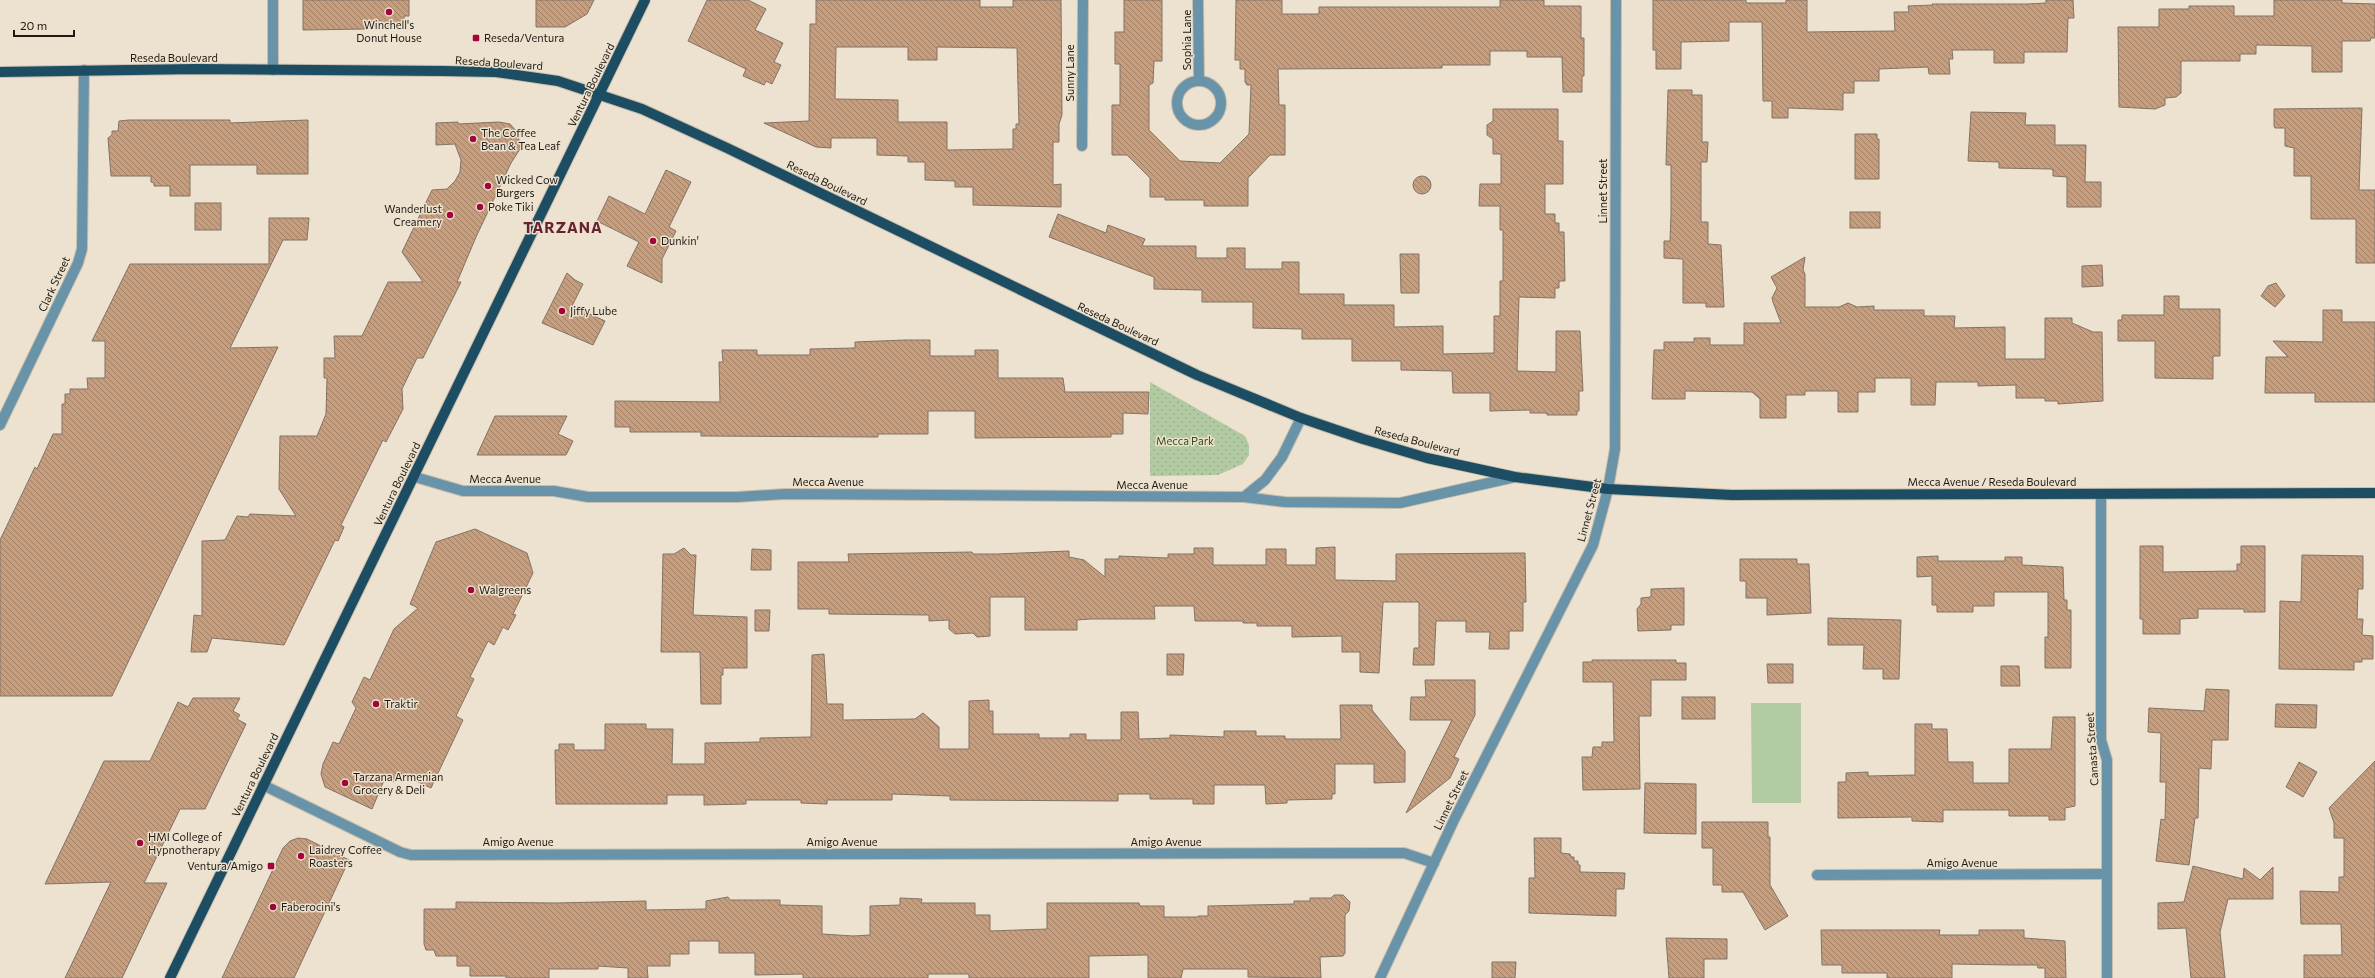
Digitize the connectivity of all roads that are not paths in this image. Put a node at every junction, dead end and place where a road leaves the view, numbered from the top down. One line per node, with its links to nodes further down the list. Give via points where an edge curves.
1 (273, 0): 7 (street)
2 (645, 0): 10 (main road, Ventura Boulevard)
3 (1083, 0): 11 (street, Sunny Lane)
4 (1198, 0): 9 (street, Sophia Lane)
5 (1616, 0): 16 (street, Linnet Street, via 1615,449)
6 (84, 70): 7 (main road, Reseda Boulevard); 8 (main road, Reseda Boulevard); 13 (street, Clark Street, via 82,248 78,263)
7 (273, 70): 10 (main road, Reseda Boulevard, via 496,72 542,77)
8 (0, 72)
9 (1199, 80): 9 (street, Sophia Lane, via 1185,85 1180,90 1176,104 1182,118 1195,125 1210,123 1221,104 1220,97 1212,85)
10 (600, 93): 12 (main road, Reseda Boulevard, via 642,109 727,148 1197,375); 14 (main road, Ventura Boulevard)
11 (1082, 146)
12 (1301, 418): 15 (main road, Reseda Boulevard, via 1427,458); 19 (street, via 1282,457 1266,480)
13 (0, 425)
14 (415, 477): 19 (street, Mecca Avenue, via 463,491 554,491 588,497 737,497 793,494); 20 (main road, Ventura Boulevard)
15 (1515, 477): 16 (main road, Reseda Boulevard); 19 (street, Mecca Avenue, via 1400,503 1285,502)
16 (1608, 490): 18 (main road, Mecca Avenue / Reseda Boulevard, via 1732,495); 21 (street, Linnet Street, via 1592,545)
17 (2375, 493): 18 (main road, Mecca Avenue / Reseda Boulevard)
18 (2101, 494): 22 (street, Canasta Street, via 2101,740 2107,760)
19 (1244, 497)
20 (263, 785): 21 (street, Amigo Avenue, via 411,855 1404,853); 24 (main road, Ventura Boulevard)
21 (1434, 863): 25 (street, Linnet Street)
22 (2106, 874): 23 (street, Amigo Avenue); 26 (street, Canasta Street)
23 (1817, 875)
24 (170, 978)
25 (1380, 978)
26 (2107, 978)

